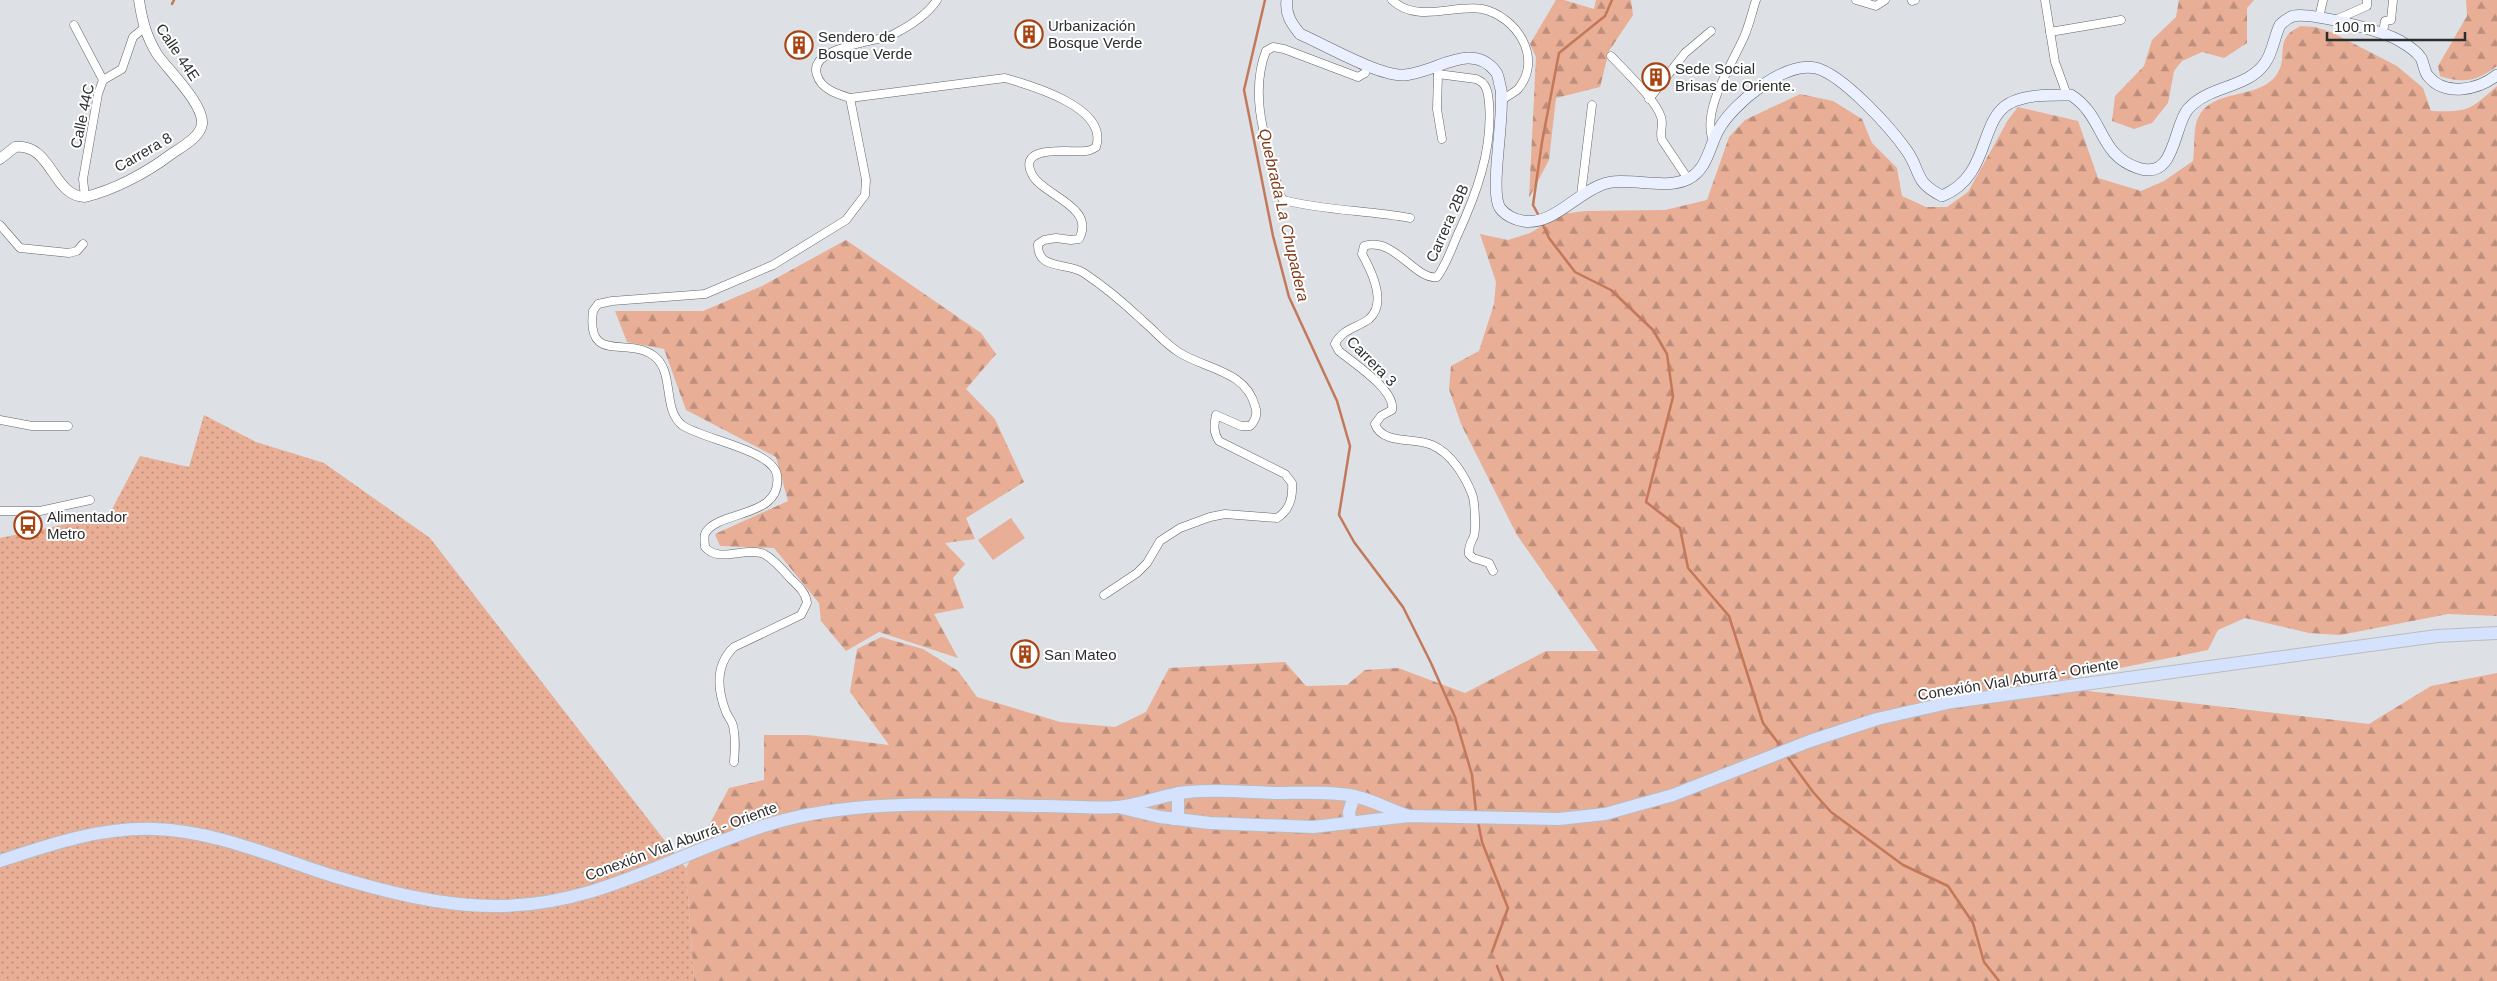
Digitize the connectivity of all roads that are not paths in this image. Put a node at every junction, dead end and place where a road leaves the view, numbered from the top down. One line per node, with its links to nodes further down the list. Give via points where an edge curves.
1 (139, 0): 18 (street, Calle 44E)
2 (937, 0): 28 (street, via 914,22 890,36 844,48 826,55 818,63 815,71 819,81)
3 (1287, 0): 23 (main road, via 1289,17 1300,34)
4 (1392, 0): 30 (street, via 1417,11 1482,9 1501,16 1526,43 1528,59 1525,76 1518,89)
5 (1756, 0): 34 (street, via 1746,35 1715,100 1710,120)
6 (1856, 0): 7 (street, via 1876,6)
7 (1885, 0)
8 (2045, 0): 20 (street)
9 (2323, 0): 14 (street)
10 (2367, 0): 16 (street, via 2367,6)
11 (2393, 0): 12 (street)
12 (2392, 11): 13 (street); 21 (street, via 2391,20 2385,21)
13 (2383, 12)
14 (2319, 18): 16 (main road); 27 (main road, via 2287,18 2277,32 2270,55 2255,74 2194,103 2186,111 2169,155 2163,165 2155,169 2140,169 2116,156 2091,112 2080,101)
15 (2121, 20): 20 (street)
16 (2331, 21): 21 (main road)
17 (74, 24): 26 (street)
18 (144, 28): 26 (street, Calle 44C, via 133,37 122,69); 32 (street, Calle 44E, via 157,54 190,96)
19 (1711, 31): 29 (street, via 1685,53)
20 (2050, 32): 27 (street, via 2055,62)
21 (2383, 32): 25 (main road, via 2420,57 2426,74 2441,85 2466,90 2485,84)
22 (1611, 56): 29 (street)
23 (1368, 65): 24 (main road, via 1402,75); 39 (street, via 1365,73 1358,77 1284,49 1273,47 1266,51 1258,82 1259,110 1279,193 1284,200 1304,206 1382,212)
24 (1438, 70): 30 (main road, via 1457,59 1487,62 1498,74); 33 (street, via 1437,109); 42 (street, Carrera 2BB, via 1481,80 1487,88 1490,123 1480,183 1471,207 1437,277 1419,272 1406,258 1378,245 1364,246 1362,254)
25 (2497, 75)
26 (102, 80): 38 (street, Calle 44C, via 83,179)
27 (2067, 95): 34 (main road, via 2031,97 2009,103 1993,123 1966,181 1942,196 1921,181 1909,154 1877,115 1828,74 1816,68 1791,71 1745,98 1733,110)
28 (850, 98): 48 (street, via 1005,78 1025,83 1085,112 1095,124 1099,138 1096,147 1087,151 1051,150 1037,154 1030,162 1030,169 1040,185 1075,210 1083,232 1079,239 1044,240 1038,244 1037,252 1041,259 1082,271 1119,298 1168,345 1236,378 1254,402 1257,413 1250,426 1241,426 1216,415 1214,431 1219,441 1285,474 1292,484 1293,494 1283,514 1269,519 1225,514 1180,528 1160,541 1137,573); 50 (street, via 866,180 865,195 846,220 772,265 705,294 612,301 598,304 593,311 592,332 600,343 644,351 655,357 667,382 674,413 683,426 765,460 776,472 773,496 764,504 715,526 704,537 705,547 715,553 754,552 765,555 802,590 807,603 801,615 734,647 721,664 720,693 733,726)
29 (1649, 99): 36 (street, via 1661,117 1662,140)
30 (1502, 100): 37 (main road, via 1495,192 1500,208 1525,222 1560,211)
31 (1592, 105): 37 (street)
32 (201, 118): 38 (street, Carrera 8, via 201,128 195,137 162,162)
33 (1442, 139)
34 (1714, 140): 36 (main road, via 1706,162)
35 (0, 159): 38 (street, via 15,147 36,152 69,191)
36 (1688, 179): 37 (main road, via 1603,184)
37 (1581, 195)
38 (85, 197)
39 (1410, 218)
40 (0, 225): 41 (street, via 20,248 69,253 77,251)
41 (83, 244)
42 (1365, 259): 47 (street, Carrera 3, via 1373,277 1376,307 1369,318 1338,337 1335,346 1384,388 1392,400 1392,410 1375,424 1380,433 1435,446 1444,451 1463,475 1474,503 1474,535 1469,545 1470,554 1489,563)
43 (0, 420): 44 (street, via 32,426)
44 (68, 426)
45 (90, 500): 46 (street, via 40,512)
46 (0, 512)
47 (1493, 571)
48 (1104, 595)
49 (2497, 633): 56 (main road, Conexión Vial Aburrá - Oriente, via 2437,636 1952,702 1877,719 1810,741 1673,795 1605,814 1559,819)
50 (734, 762)
51 (1178, 793): 52 (main road, Conexión Vial Aburrá - Oriente); 53 (main road, Conexión Vial Aburrá - Oriente); 58 (main road, via 1178,812)
52 (1354, 796): 54 (main road, Conexión Vial Aburrá - Oriente); 60 (main road, via 1349,812)
53 (1159, 798): 55 (main road, Conexión Vial Aburrá - Oriente); 57 (main road)
54 (1374, 802): 56 (main road, Conexión Vial Aburrá - Oriente); 59 (main road)
55 (1116, 807): 57 (main road, Conexión Vial Aburrá - Oriente); 61 (main road, Conexión Vial Aburrá - Oriente, via 901,806 812,814 738,835 626,882 536,904 492,906 438,901 330,875 232,843 180,831 96,832)
56 (1413, 816): 59 (main road, Conexión Vial Aburrá - Oriente)
57 (1160, 817): 58 (main road, Conexión Vial Aburrá - Oriente)
58 (1174, 819): 60 (main road, Conexión Vial Aburrá - Oriente, via 1313,827)
59 (1364, 821): 60 (main road, Conexión Vial Aburrá - Oriente)
60 (1350, 822)
61 (0, 861)

